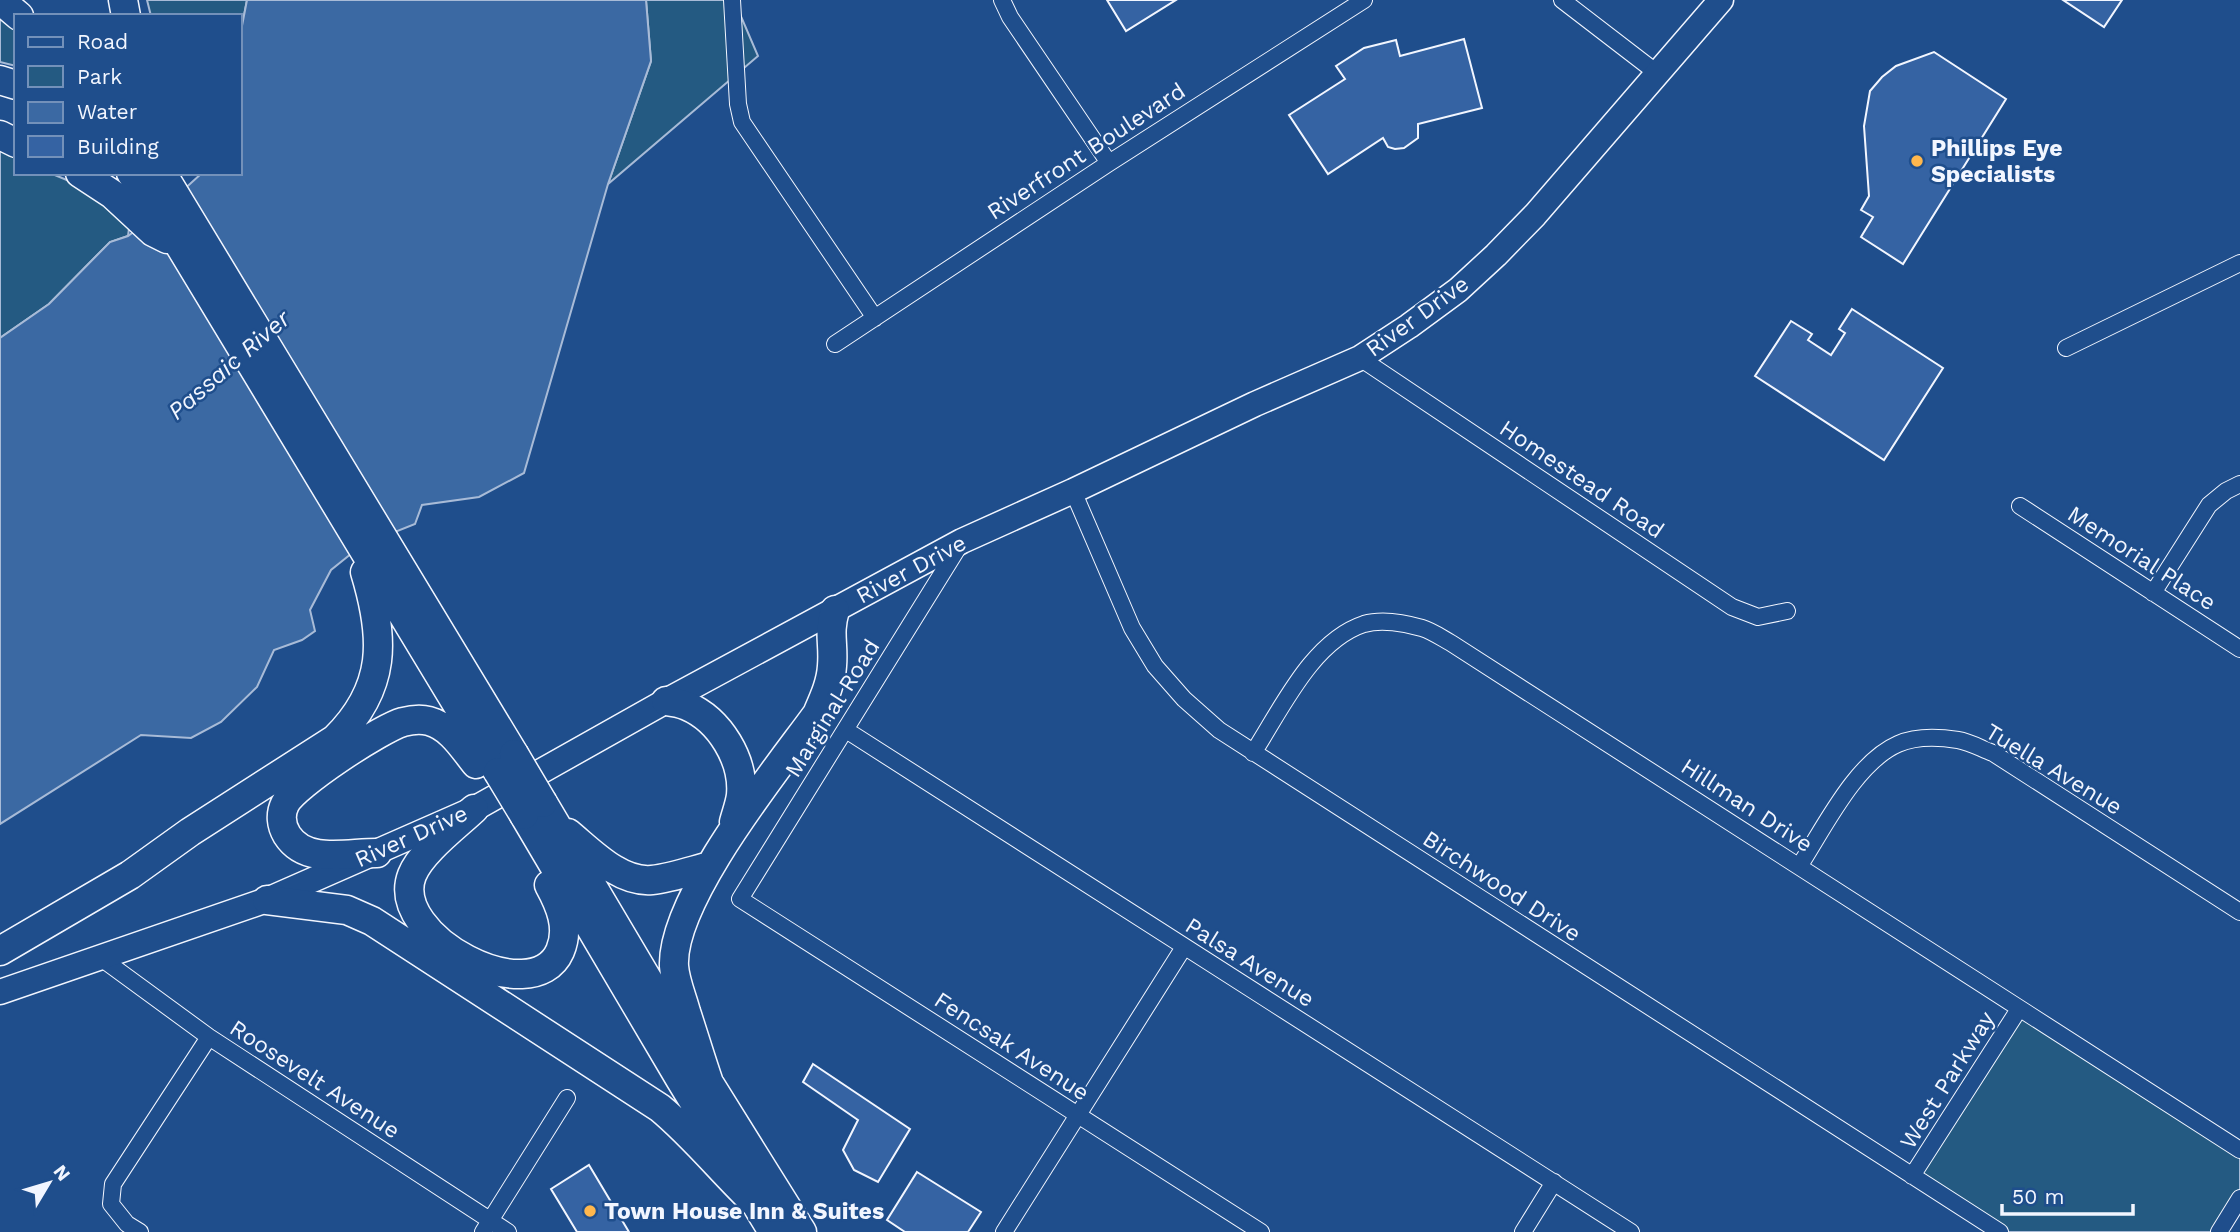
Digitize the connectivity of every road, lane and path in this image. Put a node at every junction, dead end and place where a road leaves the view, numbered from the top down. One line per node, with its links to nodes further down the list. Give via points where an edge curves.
1 (0, 0): 8 (highway)
2 (16, 0): 9 (highway)
3 (732, 0): 19 (street, via 742,122)
4 (1002, 0): 11 (street)
5 (1364, 0): 11 (street, Riverfront Boulevard)
6 (1562, 0): 10 (street)
7 (1721, 0): 10 (main road, River Drive)
8 (17, 14)
9 (27, 14)
10 (1657, 73): 22 (main road, River Drive, via 1496,255 1448,297)
11 (1109, 163): 19 (street, Riverfront Boulevard)
12 (83, 175): 17 (highway, via 153,232)
13 (132, 175): 17 (highway)
14 (163, 175): 16 (highway)
15 (174, 175): 16 (highway)
16 (188, 216): 27 (highway)
17 (179, 245): 27 (highway)
18 (2240, 263): 21 (street)
19 (875, 318): 20 (street, Riverfront Boulevard)
20 (835, 344)
21 (2066, 348)
22 (1360, 358): 24 (main road, River Drive); 30 (street, Homestead Road, via 1732,607 1758,617)
23 (2240, 484): 28 (street, via 2209,505)
24 (1073, 491): 26 (main road, River Drive); 34 (street, Birchwood Drive, via 1132,628 1155,666 1184,699)
25 (2020, 506): 28 (street, Memorial Place)
26 (962, 541): 29 (main road, River Drive); 33 (street, Marginal Road)
27 (390, 590): 35 (highway); 47 (highway, via 369,695 335,739 130,875)
28 (2154, 593): 31 (street, Memorial Place)
29 (835, 610): 32 (main road, River Drive); 38 (highway, via 832,665 817,714)
30 (1787, 611)
31 (2240, 649)
32 (666, 701): 36 (main road, River Drive); 38 (highway, via 702,715 731,749 741,797)
33 (846, 730): 43 (street, Marginal Road); 46 (street, Palsa Avenue)
34 (1253, 753): 41 (street, Hillman Drive, via 1312,660 1336,639 1365,624 1405,624 1424,628 1451,643); 56 (street, Birchwood Drive)
35 (506, 763): 37 (highway, bridge); 40 (highway, via 475,764 444,729 411,720 382,731 295,790 285,805 284,830 301,849 321,855)
36 (474, 809): 39 (highway, via 429,852 410,884 410,901 418,919 460,956 486,968 532,974 558,955 563,919 548,884); 40 (main road, River Drive)
37 (541, 814): 39 (highway); 42 (highway, via 629,877 650,880); 52 (highway)
38 (730, 835): 42 (highway)
39 (546, 851): 59 (highway)
40 (376, 853): 44 (main road, River Drive)
41 (1800, 865): 45 (street, Tuella Avenue, via 1857,778 1876,758 1899,744 1925,737 1960,740 1993,753); 50 (street, Hillman Drive)
42 (710, 866): 52 (highway, via 676,944 674,966)
43 (740, 899): 54 (street, Fencsak Avenue)
44 (267, 900): 48 (main road, River Drive); 59 (highway, via 346,910 372,921 660,1108)
45 (2240, 912)
46 (1184, 947): 54 (street); 57 (street, Palsa Avenue)
47 (0, 951)
48 (102, 958): 49 (main road, River Drive); 51 (street, Roosevelt Avenue)
49 (0, 992)
50 (2019, 1009): 55 (street, Hillman Drive); 56 (street, West Parkway)
51 (209, 1037): 60 (street, Roosevelt Avenue); 61 (street, via 113,1184 111,1205)
52 (709, 1083): 64 (highway)
53 (567, 1098): 60 (street)
54 (1077, 1115): 65 (street); 66 (street, Fencsak Avenue)
55 (2240, 1150)
56 (1912, 1176): 69 (street, Birchwood Drive)
57 (1554, 1182): 67 (street); 68 (street, Palsa Avenue)
58 (2240, 1198): 70 (street)
59 (757, 1205): 63 (highway)
60 (487, 1226): 62 (street, Roosevelt Avenue)
61 (140, 1232)
62 (508, 1232)
63 (774, 1232)
64 (802, 1232)
65 (1004, 1232)
66 (1261, 1232)
67 (1523, 1232)
68 (1631, 1232)
69 (2000, 1232)
70 (2218, 1232)

